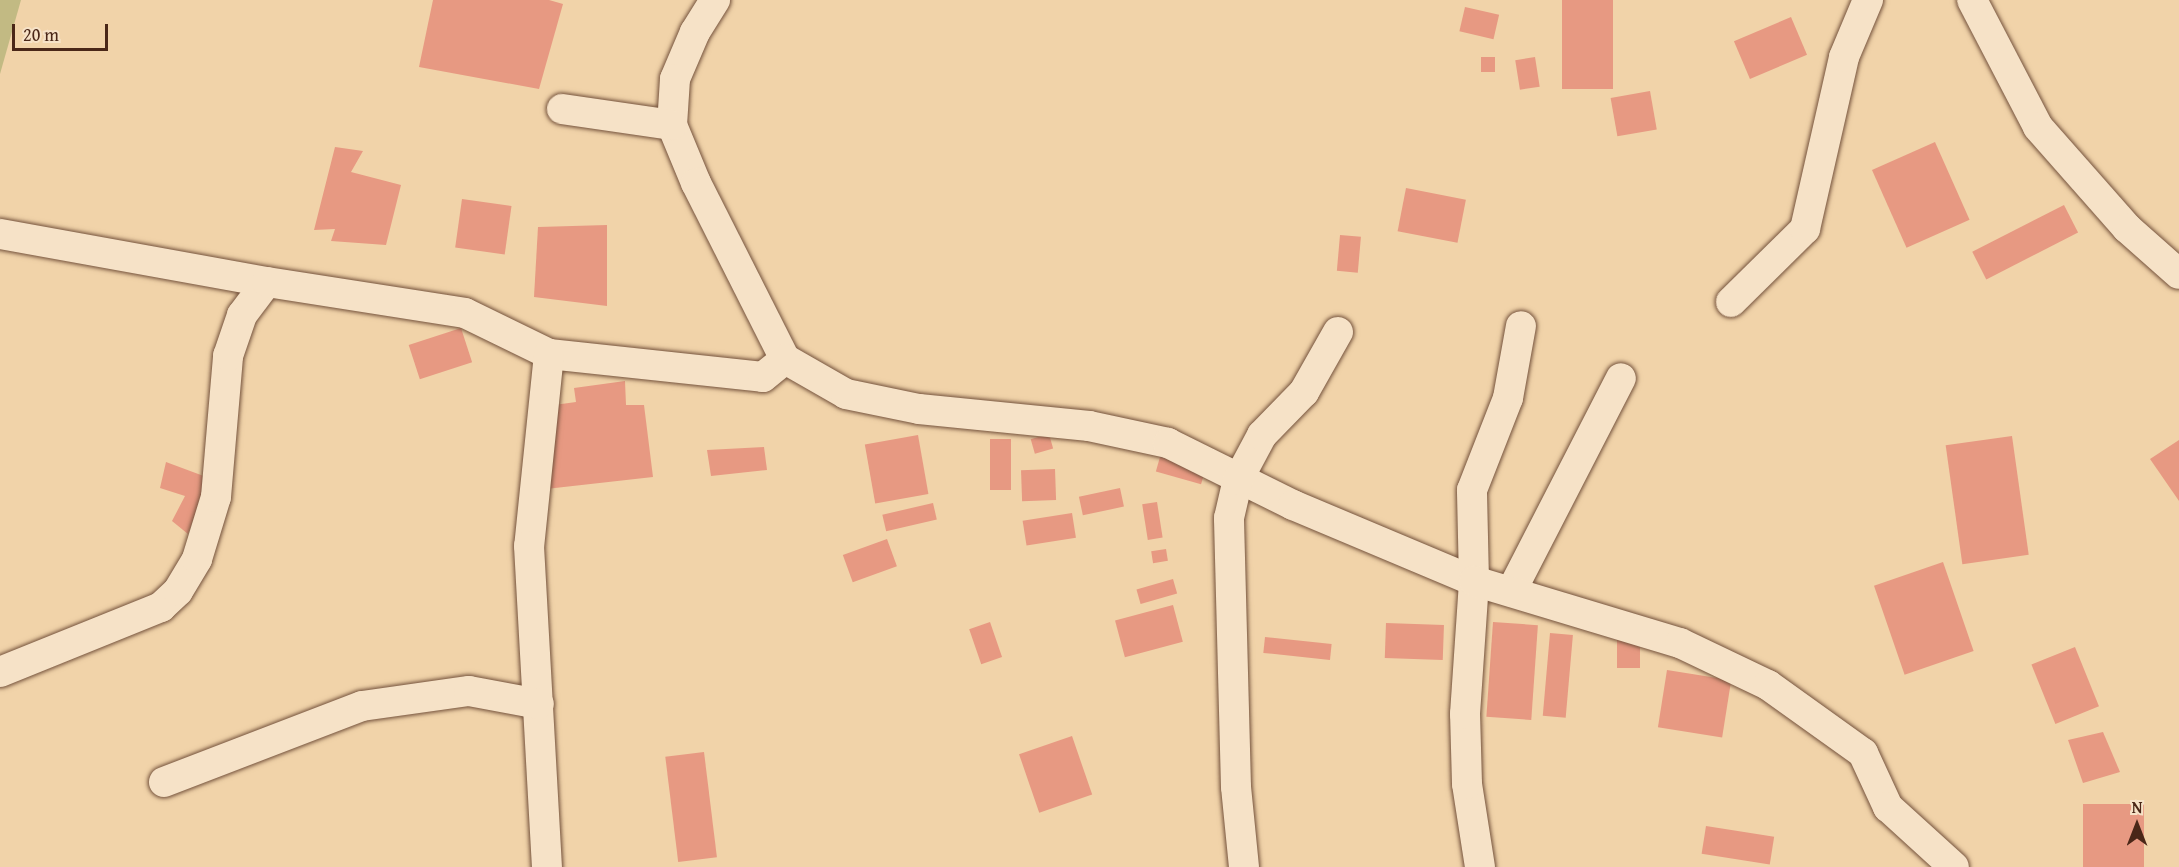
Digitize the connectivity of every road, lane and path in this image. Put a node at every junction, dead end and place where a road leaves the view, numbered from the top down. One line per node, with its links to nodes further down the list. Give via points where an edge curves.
1 (715, 0): 5 (street, via 695,32 675,79)
2 (1868, 0): 9 (street, via 1844,57 1805,229)
3 (1972, 0): 7 (street, via 2038,127 2127,228)
4 (562, 109): 5 (street)
5 (672, 125): 13 (street, via 696,183)
6 (0, 234): 8 (street)
7 (2179, 274)
8 (267, 282): 12 (street, via 465,313); 18 (street, via 242,315 228,356 216,497 197,559 178,591 161,607)
9 (1731, 302)
10 (1521, 327): 16 (street, via 1508,398 1472,490)
11 (1338, 332): 15 (street, via 1304,392 1262,435)
12 (549, 354): 13 (street, via 763,377); 19 (street, via 529,546)
13 (785, 359): 15 (street, via 846,394 919,409 1089,426 1168,443)
14 (1621, 378): 17 (street)
15 (1239, 480): 16 (street); 22 (street, via 1229,518 1236,787)
16 (1474, 581): 17 (street); 23 (street, via 1465,714 1467,784)
17 (1512, 590): 24 (street, via 1680,643 1768,685 1863,753 1888,807)
18 (0, 672)
19 (539, 704): 20 (street, via 469,691 362,706); 21 (street)
20 (164, 782)
21 (547, 867)
22 (1244, 867)
23 (1480, 867)
24 (1954, 867)

